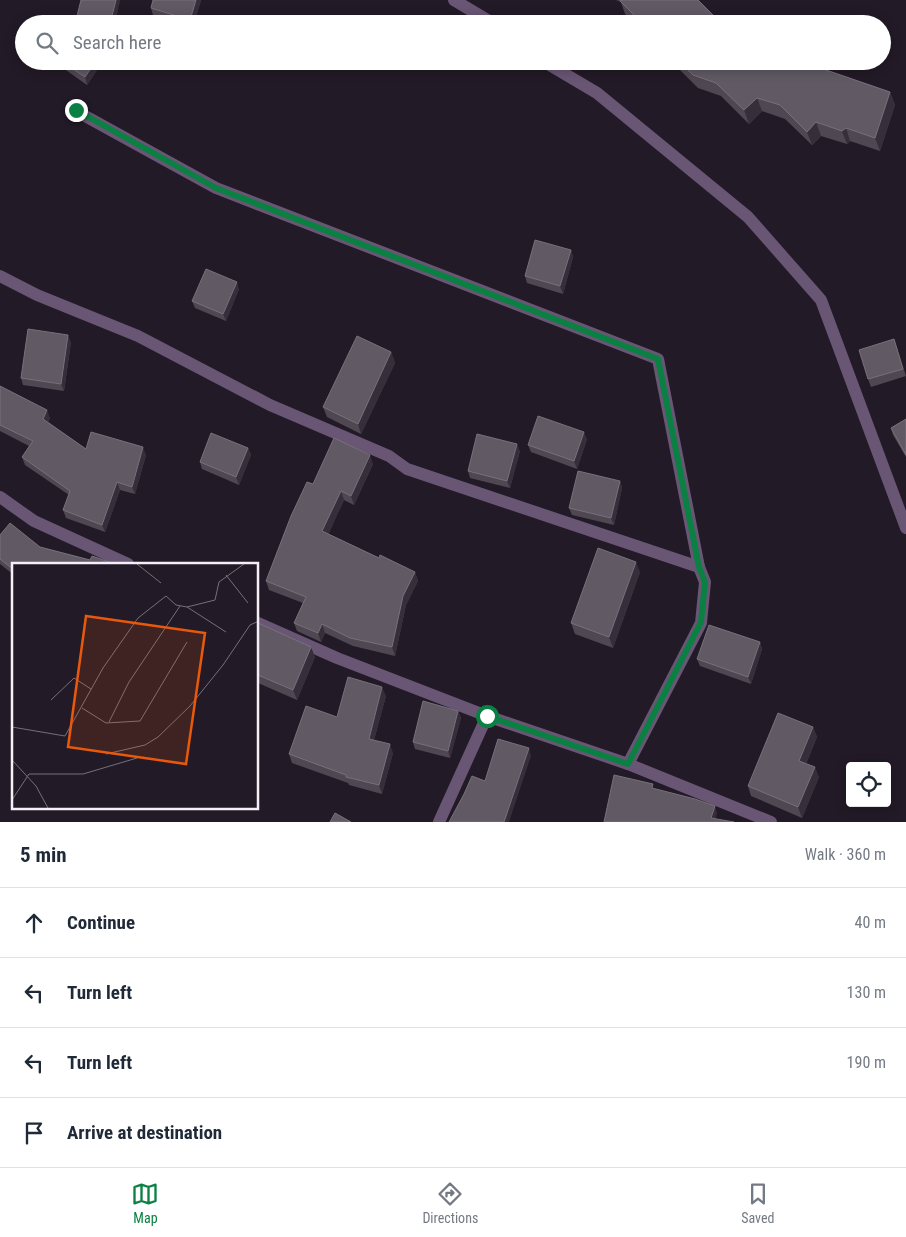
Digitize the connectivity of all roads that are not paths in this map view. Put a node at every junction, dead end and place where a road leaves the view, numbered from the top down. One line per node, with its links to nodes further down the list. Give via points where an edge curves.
1 (454, 0): 2 (street)
2 (479, 15)
3 (559, 70): 7 (street, via 597,93 748,217 821,300)
4 (76, 110): 9 (street, via 216,188 658,359)
5 (0, 276): 9 (street, via 37,295 138,336 270,405 389,456 407,470)
6 (0, 498): 8 (street, via 34,521)
7 (906, 528)
8 (126, 563)
9 (699, 567): 12 (street, via 705,582 701,622)
10 (259, 622): 11 (street, via 337,658)
11 (487, 716): 12 (street); 13 (street)
12 (628, 764): 14 (street)
13 (439, 822)
14 (771, 822)

